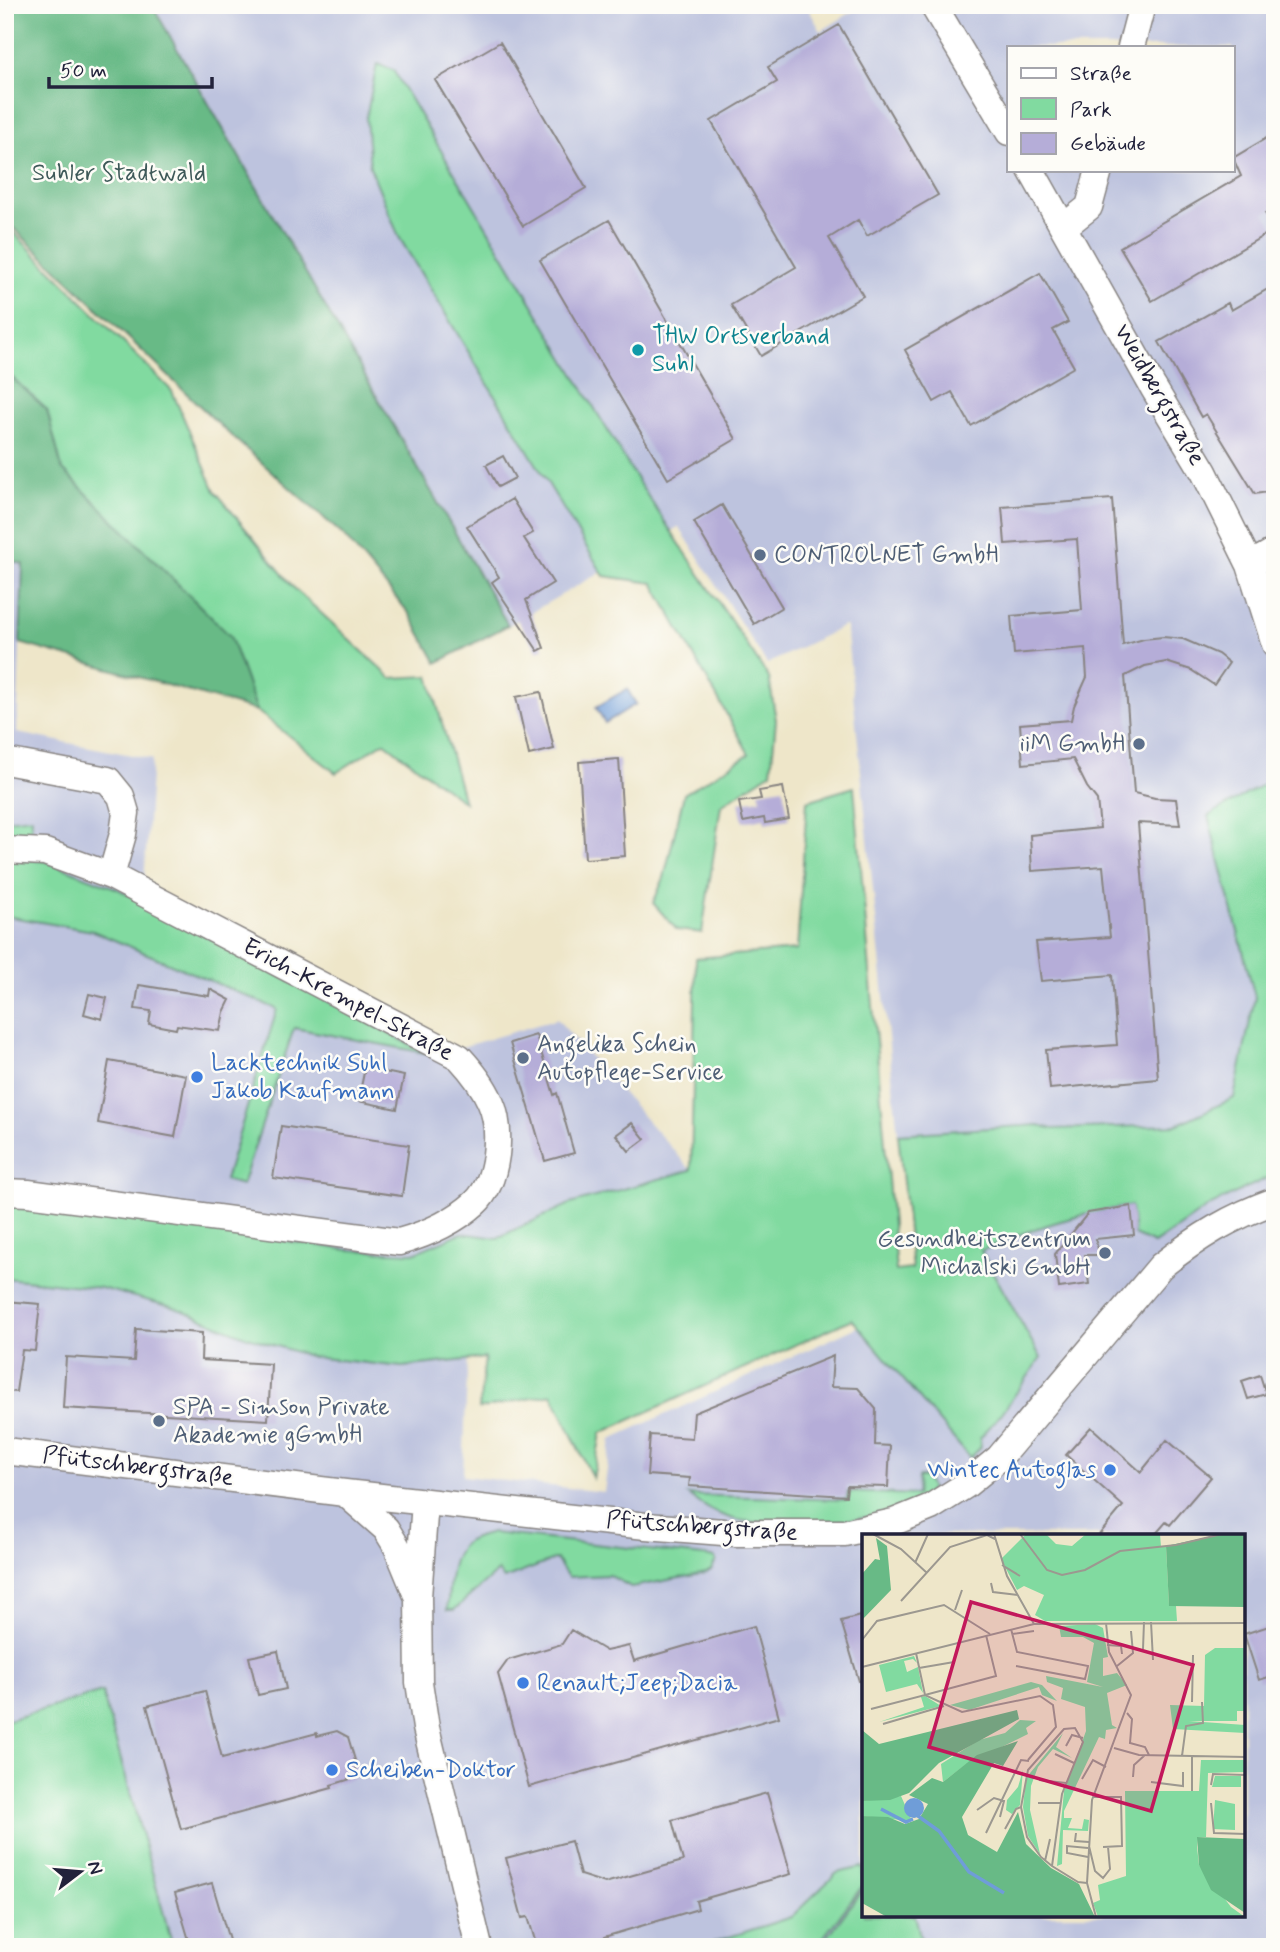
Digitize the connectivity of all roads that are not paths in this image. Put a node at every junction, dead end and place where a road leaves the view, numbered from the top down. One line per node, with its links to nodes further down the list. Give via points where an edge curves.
1 (933, 5): 4 (street)
2 (1142, 5): 3 (street)
3 (1131, 46)
4 (1007, 129)
5 (1032, 172): 7 (street, Weidbergstraße)
6 (1098, 172): 7 (street, via 1089,207)
7 (1065, 226): 9 (street, Weidbergstraße, via 1204,472)
8 (1275, 551): 9 (street)
9 (1250, 565): 10 (street, Weidbergstraße)
10 (1275, 644)
11 (5, 761): 13 (street, via 108,780 121,796 126,813)
12 (5, 850): 13 (street, Erich-Krempel-Straße, via 45,852)
13 (111, 876): 14 (street, Erich-Krempel-Straße, via 459,1057 491,1102 499,1141 491,1176 477,1202 433,1232 399,1242)
14 (5, 1192)
15 (1275, 1201): 18 (street, Pfütschbergstraße, via 1220,1224 1161,1266 999,1458 931,1507 894,1522 844,1533 736,1533)
16 (5, 1451): 17 (street, Pfütschbergstraße)
17 (345, 1493): 18 (street, Pfütschbergstraße); 19 (street, via 386,1529)
18 (425, 1502): 19 (street)
19 (418, 1597): 20 (street, via 419,1682 426,1728)
20 (479, 1947)

